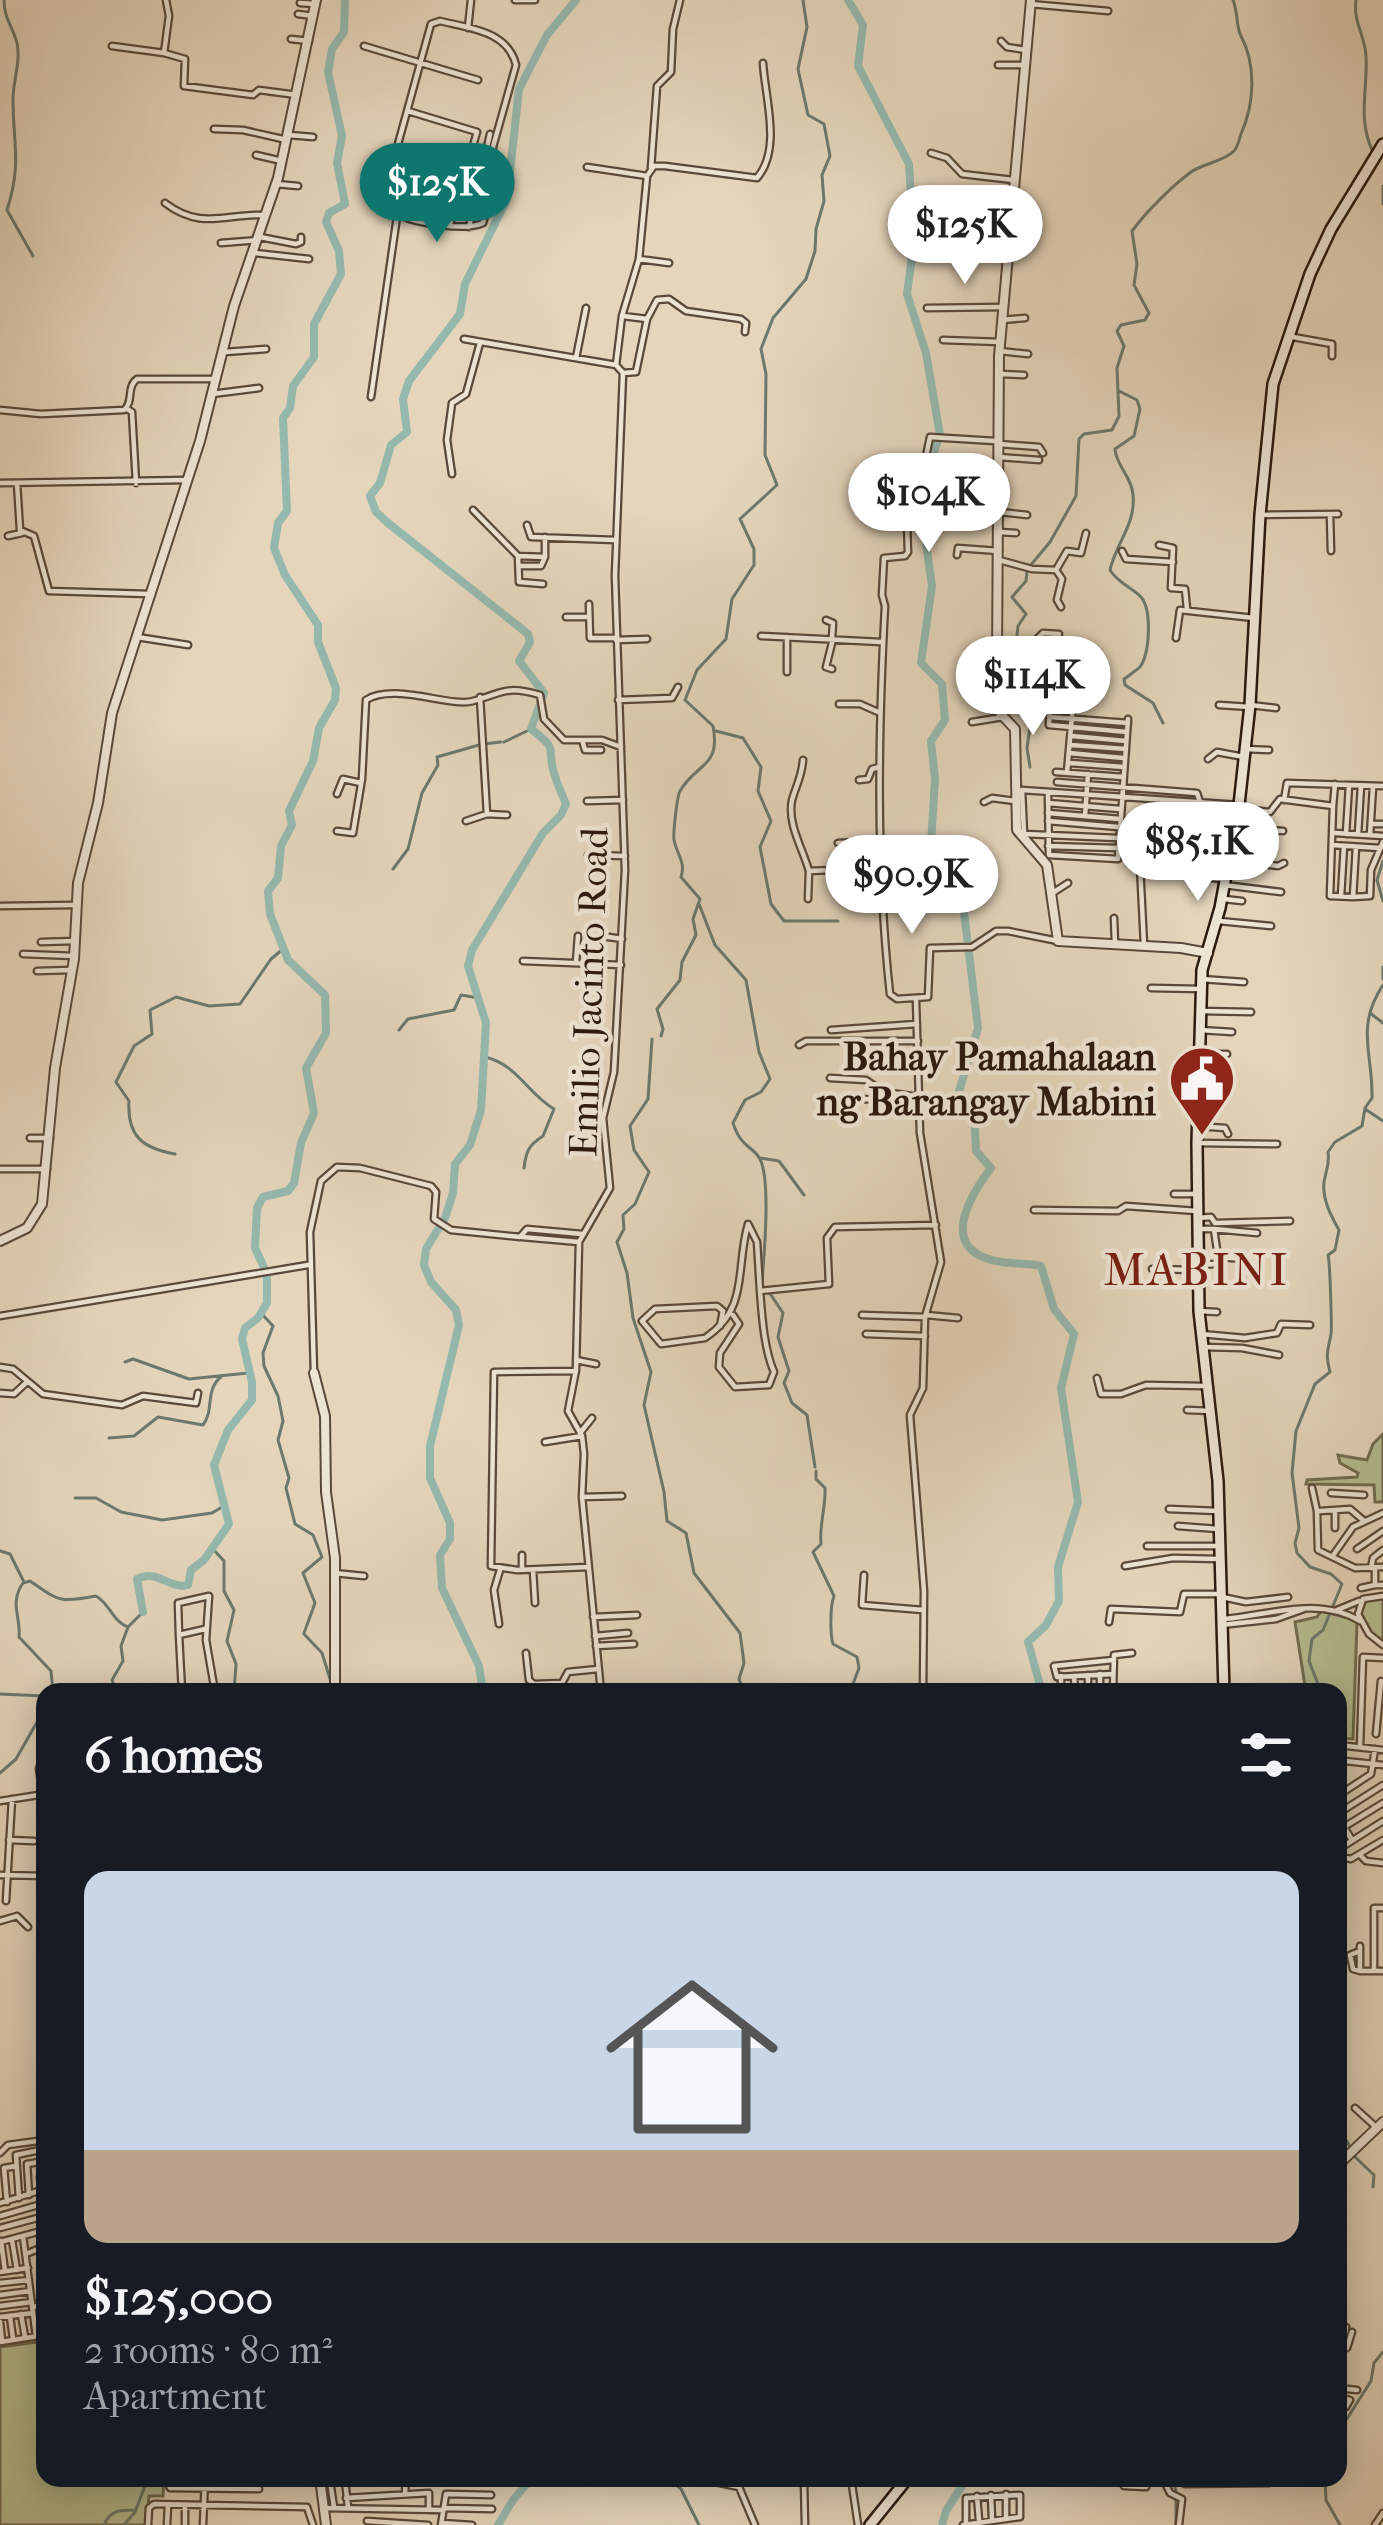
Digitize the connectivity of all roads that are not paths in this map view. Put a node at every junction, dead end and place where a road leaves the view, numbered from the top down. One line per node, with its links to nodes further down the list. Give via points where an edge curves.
1 (166, 0): 19 (street)
2 (471, 0): 12 (street)
3 (520, 0): 4 (street)
4 (535, 0)
5 (680, 0): 37 (street, via 670,72 657,86)
6 (316, 2): 8 (street); 11 (street)
7 (1030, 2): 9 (street); 18 (street)
8 (299, 3)
9 (1108, 11)
10 (298, 14): 11 (street)
11 (314, 16): 14 (street)
12 (468, 28): 20 (street, via 436,21); 47 (street, via 504,42 517,64 493,148 490,202 480,226)
13 (291, 39): 14 (street)
14 (309, 41): 25 (street)
15 (1001, 41): 18 (street)
16 (112, 46): 19 (street)
17 (364, 46): 20 (street)
18 (1026, 50): 23 (street)
19 (164, 53): 25 (street, via 185,59 184,86)
20 (421, 62): 24 (street); 26 (street)
21 (763, 63): 37 (street, via 770,145 761,175)
22 (998, 65): 23 (street)
23 (1025, 65): 39 (street)
24 (478, 80)
25 (297, 95): 29 (street)
26 (407, 110): 35 (street); 46 (street, via 477,131)
27 (214, 129): 29 (street)
28 (490, 134): 47 (street)
29 (287, 137): 30 (street); 34 (street)
30 (314, 137)
31 (1382, 146): 65 (main road, via 1326,238)
32 (931, 153): 39 (street, via 962,174)
33 (256, 155): 34 (street)
34 (282, 161): 40 (street)
35 (398, 164): 42 (street); 45 (street)
36 (586, 167): 38 (street)
37 (651, 168): 38 (street)
38 (647, 176): 55 (street)
39 (1013, 180): 48 (street)
40 (276, 184): 41 (street); 44 (street)
41 (298, 186)
42 (371, 199)
43 (165, 202): 44 (street, via 188,218)
44 (266, 215): 51 (street)
45 (399, 215): 46 (street); 82 (street)
46 (450, 224): 47 (street)
47 (469, 227)
48 (1009, 229): 49 (street, via 962,221); 57 (street)
49 (935, 230)
50 (301, 236): 51 (street, via 296,244)
51 (258, 238): 52 (street); 53 (street)
52 (221, 243)
53 (253, 253): 54 (street); 71 (street)
54 (309, 259)
55 (638, 259): 56 (street); 60 (street)
56 (669, 263)
57 (1003, 307): 59 (street); 63 (street)
58 (586, 308): 74 (street)
59 (927, 308)
60 (622, 316): 62 (street); 75 (street)
61 (1024, 318): 63 (street)
62 (646, 319): 64 (street, via 663,298 744,321); 76 (street, via 637,370)
63 (1002, 320): 69 (street)
64 (746, 332)
65 (1287, 337): 73 (street, via 1332,344); 101 (main road, via 1271,394)
66 (464, 339): 68 (street)
67 (943, 340): 69 (street)
68 (480, 343): 74 (street); 89 (street, via 466,394 452,404)
69 (1000, 346): 72 (street); 77 (street)
70 (266, 349): 71 (street)
71 (221, 352): 79 (street)
72 (1028, 354)
73 (1332, 356)
74 (576, 358): 75 (street)
75 (616, 364): 76 (street)
76 (623, 373): 109 (street, Emilio Jacinto Road)
77 (999, 374): 78 (street); 85 (street)
78 (1024, 374)
79 (217, 379): 81 (street); 83 (street, via 137,379)
80 (259, 388): 81 (street)
81 (212, 394): 90 (street)
82 (371, 397)
83 (127, 409): 84 (street); 93 (street)
84 (0, 410)
85 (999, 442): 86 (street); 87 (street); 137 (street, via 928,440 924,466 906,494 907,555 884,558)
86 (1043, 453)
87 (999, 457): 88 (street); 95 (street)
88 (1039, 460)
89 (452, 474)
90 (188, 480): 93 (street); 121 (street)
91 (0, 483): 92 (street)
92 (16, 483): 93 (street); 105 (street)
93 (136, 483)
94 (961, 488): 95 (street)
95 (1000, 491): 97 (street)
96 (473, 510): 114 (street)
97 (1000, 512): 100 (street); 103 (street)
98 (1330, 514): 99 (street); 101 (street); 112 (street)
99 (1338, 514)
100 (1027, 515)
101 (1259, 515): 127 (main road)
102 (527, 526): 108 (street, via 530,536)
103 (999, 532): 106 (street); 115 (street)
104 (1086, 532): 119 (street, via 1081,553 1067,551)
105 (22, 533): 107 (street); 121 (street, via 34,536 50,592)
106 (1016, 533)
107 (8, 536)
108 (545, 538): 109 (street); 116 (street)
109 (615, 540): 135 (street, Emilio Jacinto Road)
110 (1160, 545): 117 (street, via 1173,548)
111 (1122, 551): 117 (street, via 1128,560)
112 (1331, 551)
113 (957, 555): 115 (street, via 958,548)
114 (518, 556): 116 (street); 118 (street)
115 (999, 556): 119 (street); 139 (street)
116 (545, 557): 118 (street, via 544,566)
117 (1173, 562): 124 (street, via 1171,588 1185,589)
118 (519, 566): 120 (street, via 520,583)
119 (1055, 570): 123 (street)
120 (543, 584)
121 (151, 595): 132 (street)
122 (589, 604): 126 (street)
123 (1060, 607)
124 (1187, 611): 127 (street); 134 (street, via 1178,611)
125 (566, 617): 126 (street)
126 (589, 617): 135 (street, via 590,638)
127 (1254, 618): 149 (main road)
128 (826, 620): 136 (street)
129 (1059, 634): 139 (street, via 1042,633)
130 (761, 636): 131 (street)
131 (787, 637): 136 (street); 141 (street)
132 (136, 638): 138 (street); 260 (street, via 112,713)
133 (647, 638): 135 (street)
134 (1176, 638)
135 (616, 639): 146 (street, Emilio Jacinto Road)
136 (832, 639): 137 (street); 140 (street, via 825,659)
137 (881, 642): 151 (street)
138 (188, 645)
139 (1000, 662): 142 (street)
140 (832, 669)
141 (787, 672)
142 (1000, 674): 143 (street); 152 (street)
143 (975, 678)
144 (678, 687): 146 (street, via 672,698)
145 (480, 697): 157 (street, via 540,695 544,719 561,737); 177 (street, via 367,698); 210 (street)
146 (618, 700): 160 (street, Emilio Jacinto Road)
147 (838, 704): 151 (street)
148 (1219, 706): 149 (street)
149 (1250, 706): 150 (street); 163 (main road)
150 (1276, 708)
151 (878, 712): 169 (street)
152 (1003, 717): 153 (street); 197 (street, via 1015,729)
153 (972, 722)
154 (1072, 723): 154 (street, via 1073,707 1050,705 1049,725); 155 (street); 155 (street, via 1128,721); 156 (street)
155 (1127, 732): 159 (street)
156 (1070, 736): 158 (street); 159 (street)
157 (583, 741): 160 (street); 161 (street, via 585,750)
158 (1070, 745): 159 (street); 164 (street)
159 (1126, 745): 165 (street)
160 (621, 746): 194 (street, Emilio Jacinto Road)
161 (602, 750)
162 (1269, 750): 163 (street)
163 (1244, 753): 166 (street); 206 (main road)
164 (1069, 754): 165 (street); 168 (street)
165 (1125, 758): 170 (street)
166 (1208, 759)
167 (803, 760): 245 (street, via 792,820)
168 (1068, 763): 170 (street); 172 (street)
169 (879, 767): 175 (street); 228 (street)
170 (1124, 767): 174 (street)
171 (1056, 772): 172 (street)
172 (1067, 772): 173 (street)
173 (1088, 774): 174 (street); 179 (street)
174 (1123, 777): 186 (street)
175 (860, 780)
176 (1057, 782): 179 (street)
177 (362, 783): 189 (street, via 343,779); 220 (street, via 353,833)
178 (1298, 783): 180 (street); 195 (street, via 1286,783); 198 (street)
179 (1087, 784): 186 (street); 190 (street)
180 (1310, 784): 181 (street); 202 (street)
181 (1335, 784): 182 (street); 205 (street)
182 (1349, 784): 183 (street); 222 (street)
183 (1361, 785): 184 (street); 223 (street)
184 (1373, 785): 185 (street); 191 (street)
185 (1383, 786)
186 (1122, 788): 187 (street); 193 (street)
187 (1171, 791): 200 (street); 201 (street, via 1198,794)
188 (1048, 793): 190 (street); 203 (street); 225 (street, via 1022,790 1023,834)
189 (337, 794)
190 (1086, 796): 193 (street); 204 (street)
191 (1372, 797): 192 (street); 208 (street)
192 (1383, 798)
193 (1121, 799): 200 (street); 207 (street)
194 (623, 800): 196 (street); 237 (street, Emilio Jacinto Road)
195 (1284, 800): 198 (street); 206 (street, via 1271,812)
196 (587, 801)
197 (1016, 801): 199 (street); 254 (street, via 1018,833 1044,859)
198 (1297, 801): 202 (street)
199 (984, 802)
200 (1170, 802): 201 (street)
201 (1200, 802): 206 (street)
202 (1309, 802): 205 (street)
203 (1048, 803): 204 (street); 212 (street)
204 (1085, 806): 207 (street); 213 (street)
205 (1334, 806): 221 (street)
206 (1239, 808): 218 (main road)
207 (1120, 809): 215 (street)
208 (1372, 811): 209 (street); 216 (street)
209 (1383, 813)
210 (487, 814): 211 (street); 214 (street)
211 (507, 815)
212 (1048, 817): 213 (street); 225 (street)
213 (1084, 820): 215 (street)
214 (466, 821)
215 (1119, 823): 226 (street)
216 (1371, 824): 217 (street); 224 (street)
217 (1383, 824)
218 (1235, 827): 219 (street); 238 (main road)
219 (1282, 830)
220 (337, 831)
221 (1333, 833): 222 (street); 232 (street)
222 (1346, 834): 223 (street)
223 (1358, 834): 224 (street)
224 (1370, 835): 229 (street)
225 (1048, 836): 226 (street); 226 (street, via 1051,856 1118,859)
226 (1118, 838)
227 (1139, 838): 242 (street)
228 (880, 841): 230 (street); 244 (street)
229 (1382, 842): 234 (street); 240 (street)
230 (838, 843)
231 (1160, 844): 243 (street)
232 (1332, 845): 233 (street); 255 (street, via 1329,897)
233 (1344, 846): 234 (street); 255 (street)
234 (1356, 847): 239 (street)
235 (1198, 854): 243 (street, via 1199,868)
236 (588, 855): 237 (street)
237 (625, 856): 267 (street, Emilio Jacinto Road)
238 (1229, 860): 241 (street); 249 (main road)
239 (1354, 860): 240 (street); 246 (street)
240 (1374, 861): 247 (street)
241 (1284, 862)
242 (1140, 866): 243 (street); 272 (street)
243 (1160, 866)
244 (881, 868): 245 (street); 286 (street, via 890,994)
245 (809, 871): 257 (street)
246 (1353, 871): 247 (street); 250 (street)
247 (1371, 872): 251 (street)
248 (1210, 878): 249 (street)
249 (1225, 882): 253 (street); 258 (main road)
250 (1353, 882): 251 (street); 256 (street)
251 (1370, 883): 256 (street, via 1369,897)
252 (1068, 884): 254 (street)
253 (1281, 892)
254 (1051, 894): 269 (street)
255 (1341, 896): 256 (street)
256 (1353, 897)
257 (808, 898)
258 (1222, 899): 259 (street); 263 (main road)
259 (1242, 901)
260 (75, 905): 261 (street); 268 (street)
261 (0, 906)
262 (1114, 918): 271 (street)
263 (1216, 921): 264 (street); 273 (main road)
264 (1271, 926)
265 (578, 936): 278 (street)
266 (602, 936): 267 (street)
267 (622, 939): 279 (street, Emilio Jacinto Road)
268 (75, 941): 270 (street); 275 (street)
269 (1058, 941): 271 (street); 286 (street, via 1008,931 972,947 928,949 930,995)
270 (41, 942)
271 (1115, 944): 272 (street)
272 (1144, 945): 273 (street)
273 (1208, 953): 284 (main road)
274 (23, 954): 276 (street)
275 (74, 956): 276 (street); 282 (street)
276 (45, 957): 281 (street)
277 (523, 961): 278 (street)
278 (576, 962): 279 (street)
279 (621, 965): 315 (street, Emilio Jacinto Road, via 603,1118 610,1188)
280 (37, 970): 281 (street)
281 (50, 970): 282 (street)
282 (73, 970): 303 (street)
283 (1244, 982): 284 (street)
284 (1201, 984): 285 (street); 287 (main road)
285 (1151, 988)
286 (916, 1000): 289 (street)
287 (1200, 1011): 288 (street); 291 (main road)
288 (1251, 1012)
289 (917, 1024): 290 (street); 293 (street)
290 (832, 1030)
291 (1199, 1030): 292 (street); 295 (main road)
292 (1232, 1032)
293 (918, 1041): 294 (street); 298 (street)
294 (799, 1045)
295 (1199, 1054): 296 (street); 300 (main road)
296 (1227, 1054)
297 (830, 1078): 298 (street)
298 (919, 1098): 299 (street); 313 (street)
299 (853, 1099)
300 (1197, 1126): 301 (street); 304 (main road)
301 (1228, 1134)
302 (30, 1138): 303 (street)
303 (50, 1138): 307 (street)
304 (1197, 1143): 305 (street); 309 (main road)
305 (1277, 1144)
306 (0, 1169): 307 (street)
307 (47, 1169): 318 (street, via 35,1220)
308 (1174, 1194): 309 (street)
309 (1197, 1194): 311 (main road)
310 (1034, 1210): 311 (street, via 1126,1205)
311 (1197, 1219): 312 (street); 314 (street); 323 (main road)
312 (1290, 1220)
313 (936, 1225): 325 (street, via 836,1227 827,1238 829,1284); 331 (street, via 940,1271)
314 (1214, 1229): 316 (street); 320 (street, via 1218,1257)
315 (584, 1234): 317 (street, via 526,1229); 319 (street, Emilio Jacinto Road)
316 (1256, 1234)
317 (522, 1237): 319 (street); 322 (street, via 444,1228 433,1215 431,1186 337,1167 321,1181)
318 (0, 1241)
319 (579, 1242): 340 (street)
320 (1245, 1259)
321 (1215, 1264): 323 (street)
322 (309, 1265): 330 (street); 344 (street)
323 (1198, 1267): 324 (street); 326 (main road)
324 (1152, 1269)
325 (760, 1291): 328 (street, via 758,1243 748,1224); 328 (street, via 774,1372 769,1385 735,1387 719,1367 739,1324)
326 (1198, 1311): 327 (street); 336 (main road)
327 (1217, 1312)
328 (733, 1315): 334 (street)
329 (862, 1315): 331 (street)
330 (0, 1316)
331 (926, 1316): 332 (street); 337 (street)
332 (958, 1318)
333 (1310, 1325): 336 (street, via 1281,1324 1277,1333 1249,1337)
334 (720, 1326): 334 (street, via 705,1338 665,1345 642,1322 655,1309 717,1306)
335 (866, 1334): 337 (street)
336 (1201, 1334): 338 (main road)
337 (925, 1336): 396 (street, via 923,1388 910,1414)
338 (1203, 1347): 339 (street); 347 (main road)
339 (1279, 1355)
340 (576, 1360): 341 (street); 343 (street)
341 (596, 1364)
342 (0, 1367): 346 (street)
343 (576, 1371): 353 (street, via 568,1411); 383 (street, via 494,1372 490,1537 491,1566)
344 (314, 1373): 386 (street, via 325,1416)
345 (1097, 1378): 347 (street, via 1101,1394 1146,1385)
346 (27, 1382): 348 (street, via 14,1394); 349 (street, via 43,1394 122,1405 143,1396 197,1403)
347 (1210, 1387): 351 (main road)
348 (0, 1393)
349 (198, 1393)
350 (1187, 1411): 351 (street)
351 (1211, 1412): 364 (main road)
352 (592, 1418): 353 (street)
353 (581, 1434): 354 (street); 360 (street)
354 (545, 1442)
355 (1312, 1488): 365 (street)
356 (1348, 1492): 357 (street); 359 (street); 362 (street)
357 (1331, 1493)
358 (622, 1496): 360 (street)
359 (1364, 1496)
360 (582, 1497): 381 (street)
361 (1169, 1509): 364 (street)
362 (1347, 1509): 363 (street); 368 (street)
363 (1335, 1510): 365 (street); 367 (street, via 1335,1523)
364 (1218, 1511): 370 (main road)
365 (1317, 1511): 378 (street, via 1317,1549)
366 (1383, 1513): 368 (street)
367 (1346, 1519)
368 (1363, 1520): 378 (street)
369 (1178, 1526): 370 (street)
370 (1218, 1529): 374 (main road)
371 (1383, 1532): 372 (street)
372 (1371, 1536): 375 (street); 376 (street)
373 (1148, 1546): 374 (street)
374 (1218, 1546): 379 (main road)
375 (1357, 1549)
376 (1381, 1551): 382 (street)
377 (522, 1555): 384 (street)
378 (1333, 1556): 382 (street)
379 (1219, 1559): 380 (street); 391 (main road)
380 (1125, 1566)
381 (588, 1567): 385 (street); 399 (street)
382 (1376, 1568): 389 (street)
383 (500, 1570): 384 (street); 403 (street)
384 (522, 1570): 385 (street)
385 (533, 1570): 395 (street)
386 (334, 1573): 388 (street); 427 (street)
387 (864, 1575): 396 (street, via 862,1604)
388 (364, 1576)
389 (1379, 1585): 390 (street)
390 (1361, 1588)
391 (1221, 1595): 393 (street); 401 (street, via 1184,1594 1180,1612 1111,1609); 402 (main road)
392 (1383, 1596): 394 (street)
393 (1288, 1597)
394 (1362, 1600): 397 (street); 400 (street)
395 (535, 1603)
396 (923, 1610): 431 (street)
397 (1336, 1610): 400 (street); 402 (street)
398 (637, 1615): 399 (street)
399 (593, 1617): 407 (street)
400 (1360, 1621): 409 (street)
401 (1109, 1622)
402 (1221, 1622): 437 (main road)
403 (499, 1624)
404 (205, 1629): 406 (street); 406 (street, via 209,1596 178,1603); 426 (street)
405 (628, 1634): 407 (street)
406 (179, 1635): 425 (street)
407 (595, 1636): 410 (street)
408 (634, 1644): 410 (street)
409 (1383, 1645)
410 (596, 1646): 417 (street)
411 (1363, 1647): 414 (street)
412 (1132, 1653): 415 (street)
413 (526, 1654): 428 (street)
414 (1363, 1657): 416 (street); 423 (street)
415 (1113, 1660): 419 (street); 421 (street, via 1054,1665)
416 (1382, 1661)
417 (598, 1669): 429 (street, via 568,1672); 430 (street)
418 (1100, 1674): 419 (street); 420 (street); 435 (street)
419 (1113, 1674): 436 (street)
420 (1088, 1675): 422 (street); 434 (street)
421 (1061, 1676): 422 (street); 432 (street)
422 (1074, 1676): 433 (street)
423 (1363, 1679): 424 (street); 438 (street)
424 (1382, 1681): 439 (street)
425 (182, 1683)
426 (214, 1683)
427 (335, 1683)
428 (533, 1683)
429 (562, 1683)
430 (600, 1683)
431 (923, 1683)
432 (1061, 1683)
433 (1074, 1683)
434 (1088, 1683)
435 (1100, 1683)
436 (1113, 1683)
437 (1223, 1683)
438 (1362, 1732): 439 (street); 441 (street)
439 (1379, 1734)
440 (1347, 1746): 441 (street)
441 (1360, 1747): 442 (street)
442 (1379, 1750): 444 (street)
443 (1347, 1761): 444 (street)
444 (1373, 1764): 445 (street); 447 (street)
445 (1383, 1766)
446 (1383, 1785): 452 (street)
447 (1347, 1789)
448 (36, 1795): 449 (street)
449 (12, 1799): 450 (street); 456 (street)
450 (0, 1801)
451 (1383, 1803): 454 (street)
452 (1347, 1808)
453 (1383, 1821): 457 (street)
454 (1347, 1825)
455 (1347, 1832): 457 (street)
456 (10, 1840): 458 (street); 464 (street)
457 (1352, 1840): 460 (street)
458 (34, 1841)
459 (1382, 1842): 461 (street)
460 (1347, 1843)
461 (1360, 1854): 462 (street); 463 (street)
462 (1347, 1858)
463 (1383, 1862)
464 (4, 1875): 465 (street); 466 (street)
465 (36, 1876)
466 (6, 1901)
467 (1376, 1908): 469 (street)
468 (0, 1922): 470 (street, via 16,1916)
469 (1379, 1924): 473 (street)
470 (28, 1927)
471 (1360, 1948): 474 (street, via 1360,1971)
472 (1383, 1950): 473 (street)
473 (1375, 1954): 474 (street)
474 (1379, 1971)
475 (1355, 2108): 476 (street)
476 (1380, 2125): 480 (street)
477 (36, 2141): 479 (street)
478 (36, 2151): 482 (street, via 16,2155)
479 (0, 2153)
480 (1347, 2157)
481 (36, 2162): 485 (street, via 27,2164)
482 (16, 2166): 483 (street, via 4,2167); 486 (street)
483 (2, 2177): 487 (street)
484 (36, 2193): 485 (street)
485 (29, 2195): 486 (street)
486 (19, 2198): 487 (street)
487 (3, 2202)
488 (36, 2206): 489 (street)
489 (0, 2216)
490 (36, 2218): 491 (street)
491 (0, 2228)
492 (34, 2233): 493 (street); 496 (street)
493 (23, 2236): 494 (street); 498 (street)
494 (12, 2239): 495 (street); 500 (street)
495 (1, 2241): 501 (street)
496 (36, 2244)
497 (36, 2249): 498 (street)
498 (26, 2254): 499 (street)
499 (28, 2268): 500 (street); 502 (street)
500 (16, 2270): 501 (street)
501 (2, 2272)
502 (29, 2280): 503 (street); 504 (street)
503 (0, 2283)
504 (30, 2291): 505 (street); 508 (street)
505 (0, 2295)
506 (0, 2306): 508 (street)
507 (36, 2306): 508 (street)
508 (32, 2307): 509 (street); 514 (street)
509 (21, 2314): 510 (street); 515 (street)
510 (10, 2316): 511 (street); 516 (street)
511 (0, 2324): 517 (street)
512 (1349, 2329): 513 (street)
513 (1347, 2333)
514 (36, 2336): 515 (street)
515 (25, 2337): 516 (street)
516 (14, 2339): 517 (street)
517 (1, 2342)
518 (1347, 2389): 519 (street)
519 (1357, 2390)
520 (167, 2487): 530 (street)
521 (326, 2487): 547 (street)
522 (328, 2487): 545 (street)
523 (345, 2487): 541 (street)
524 (405, 2487): 533 (street)
525 (739, 2487): 573 (street)
526 (804, 2487): 574 (street)
527 (852, 2487): 575 (street)
528 (898, 2487): 554 (main road)
529 (1167, 2487): 577 (street, via 1182,2499)
530 (204, 2488): 531 (street); 544 (street)
531 (240, 2489): 532 (street)
532 (259, 2489)
533 (404, 2493): 534 (street); 535 (street); 549 (street)
534 (418, 2493): 551 (street); 552 (street, via 431,2494)
535 (389, 2494): 537 (street); 548 (street)
536 (1006, 2494): 539 (street); 557 (street); 557 (street, via 1020,2494 1022,2513)
537 (374, 2495): 541 (street); 556 (street)
538 (491, 2495): 550 (street, via 446,2494)
539 (991, 2495): 540 (street); 559 (street)
540 (977, 2496): 560 (street); 563 (street, via 965,2499)
541 (346, 2498): 546 (street)
542 (168, 2505): 543 (street); 564 (street, via 151,2505); 565 (street)
543 (185, 2505): 544 (street); 566 (street)
544 (204, 2506): 567 (street); 569 (street, via 307,2507)
545 (334, 2507): 546 (street); 547 (street)
546 (348, 2507): 556 (street)
547 (323, 2508): 570 (street)
548 (388, 2509): 549 (street); 556 (street)
549 (402, 2509): 551 (street)
550 (443, 2509): 552 (street); 553 (street); 562 (street)
551 (417, 2510): 552 (street)
552 (429, 2510)
553 (492, 2510)
554 (882, 2510): 558 (street); 576 (main road)
555 (1383, 2513): 578 (street)
556 (369, 2517): 561 (street)
557 (1006, 2518): 559 (street)
558 (895, 2519)
559 (992, 2519): 560 (street)
560 (979, 2521): 563 (street)
561 (430, 2524)
562 (441, 2524): 571 (street)
563 (965, 2524)
564 (148, 2525)
565 (167, 2525)
566 (185, 2525)
567 (203, 2525): 568 (street)
568 (216, 2525)
569 (313, 2525)
570 (326, 2525)
571 (455, 2525): 572 (street)
572 (471, 2525)
573 (755, 2525)
574 (805, 2525)
575 (858, 2525)
576 (870, 2525)
577 (1180, 2525)
578 (1375, 2525)

